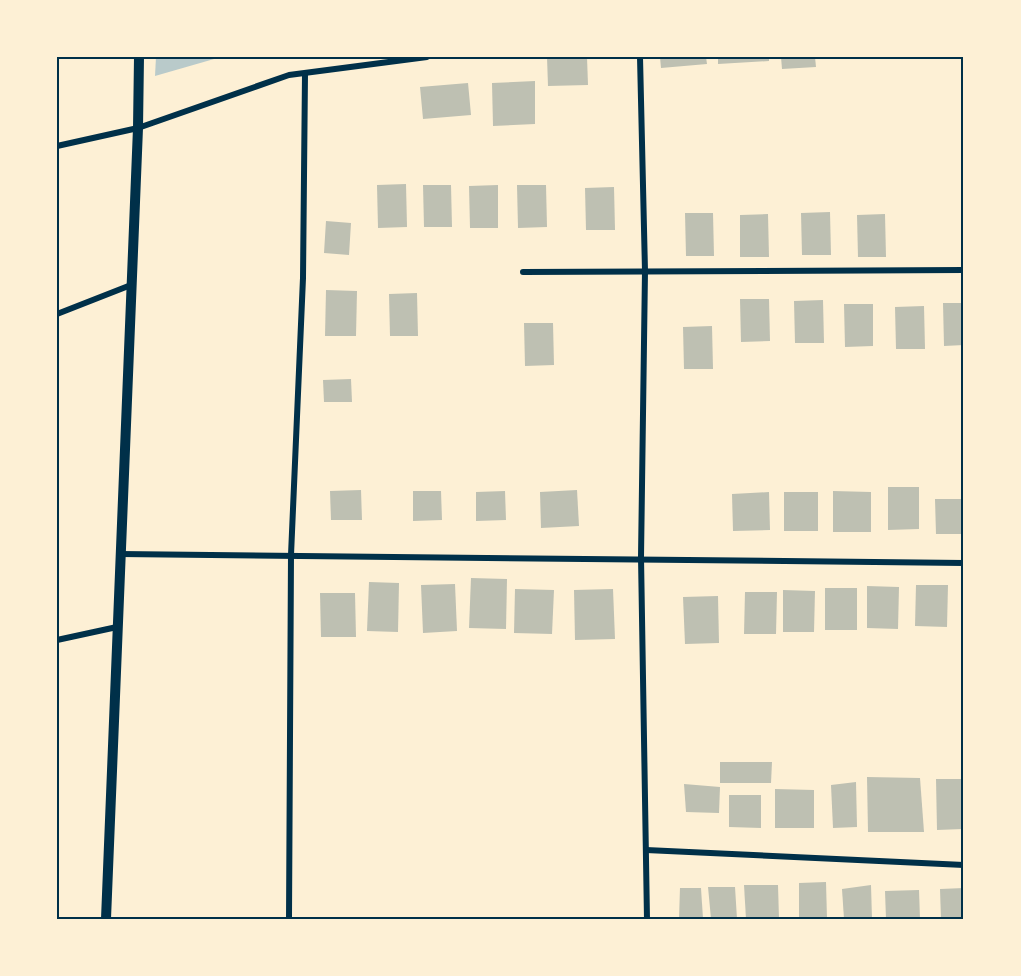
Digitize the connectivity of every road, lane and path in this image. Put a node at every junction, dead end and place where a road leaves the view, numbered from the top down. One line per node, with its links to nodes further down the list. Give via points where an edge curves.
1 (139, 57): 5 (street)
2 (427, 57): 4 (street)
3 (640, 57): 9 (street)
4 (305, 74): 5 (street, via 289,75); 13 (street, via 303,278)
5 (138, 128): 6 (street); 10 (street)
6 (57, 146)
7 (964, 270): 9 (street)
8 (524, 272): 9 (street)
9 (645, 272): 14 (street)
10 (131, 285): 11 (street); 12 (street)
11 (57, 314)
12 (120, 554): 13 (street); 16 (street)
13 (291, 555): 14 (street); 21 (street)
14 (641, 557): 15 (street); 18 (street)
15 (964, 562)
16 (117, 627): 17 (street); 20 (street)
17 (57, 640)
18 (646, 850): 19 (street); 22 (street)
19 (964, 865)
20 (105, 919)
21 (290, 919)
22 (647, 919)

